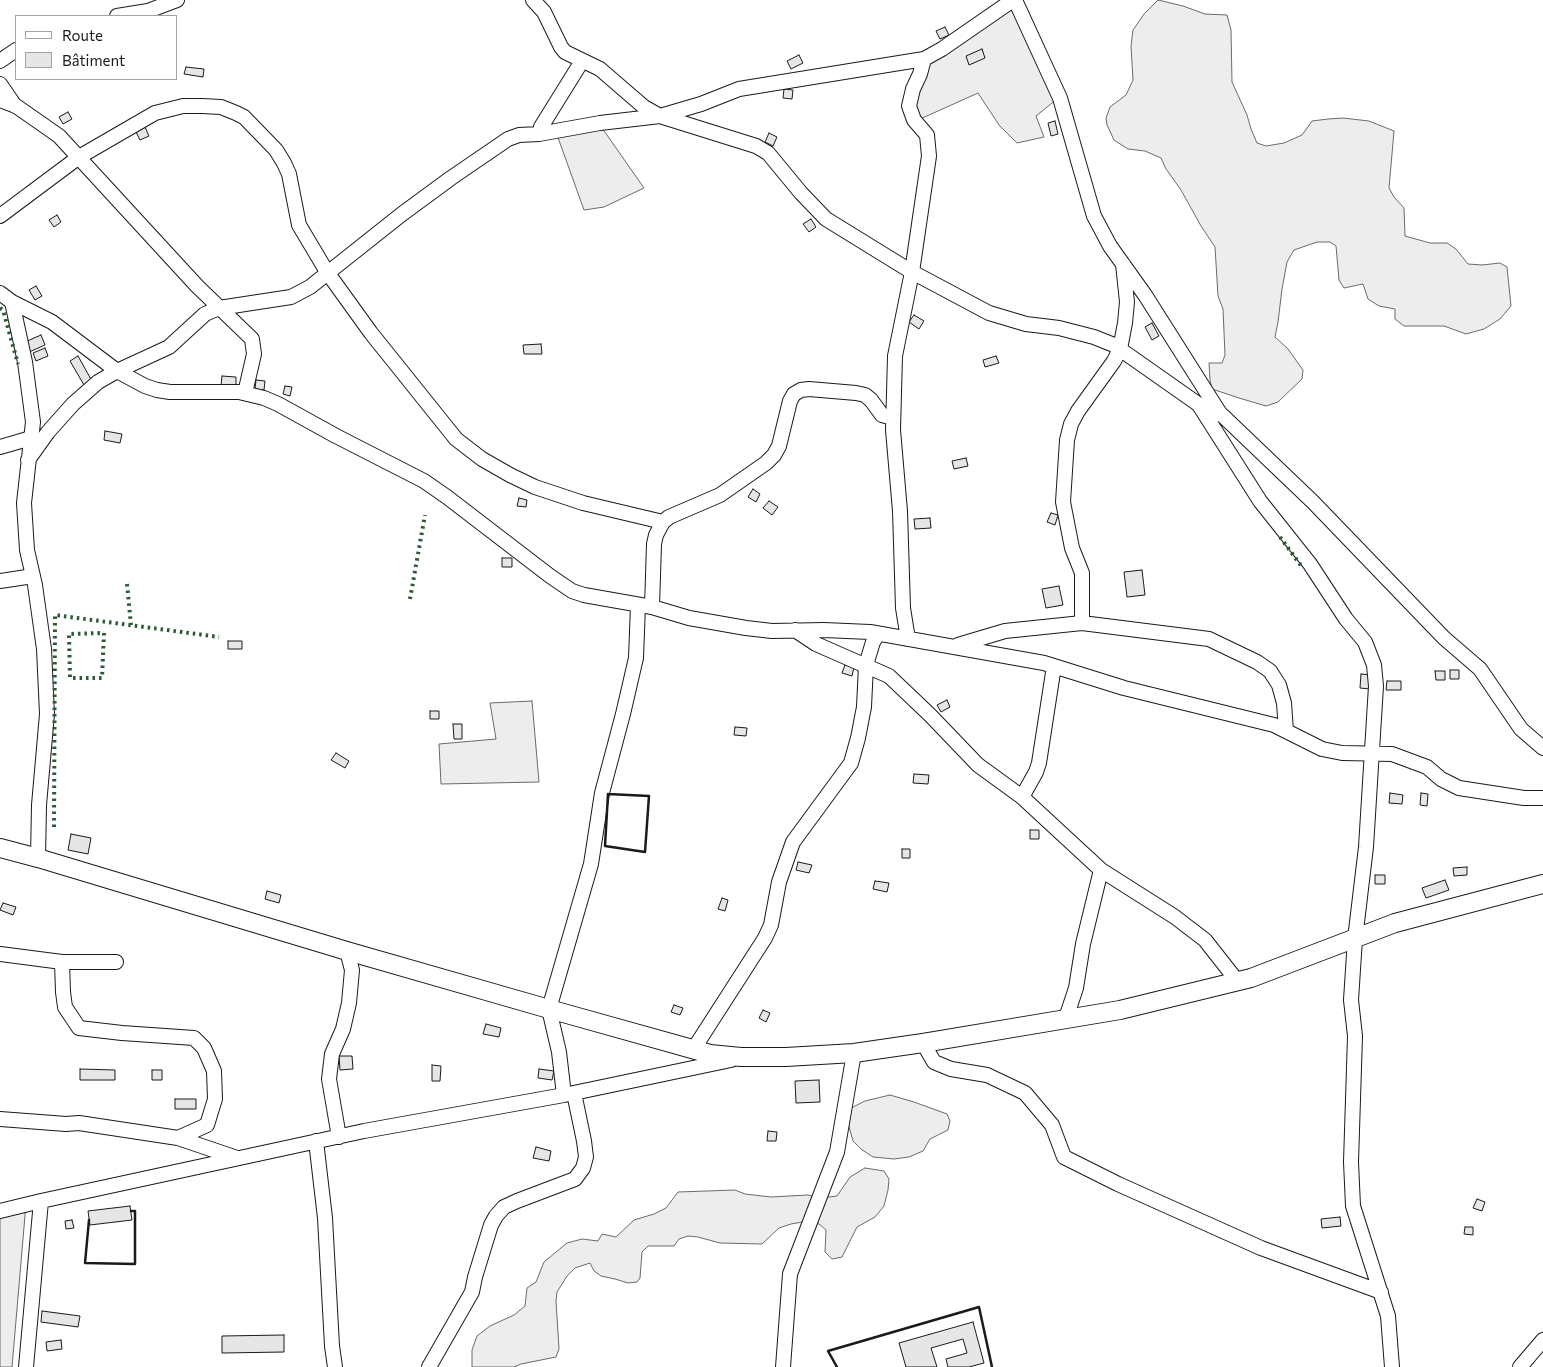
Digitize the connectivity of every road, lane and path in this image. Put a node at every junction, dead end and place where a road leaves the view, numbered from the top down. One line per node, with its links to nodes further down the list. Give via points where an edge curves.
1 (177, 0): 4 (street, via 148,11)
2 (533, 0): 8 (street, via 544,12 561,47)
3 (1014, 0): 6 (street); 16 (street, via 1060,98 1094,216)
4 (123, 15)
5 (15, 51): 7 (street)
6 (924, 59): 12 (street, via 739,89); 18 (street, via 909,106 914,120 927,135 929,156)
7 (0, 61)
8 (582, 61): 12 (street, via 600,69); 13 (street)
9 (0, 84): 11 (street)
10 (0, 100): 11 (street)
11 (16, 106): 14 (street, via 59,136)
12 (660, 116): 13 (street); 18 (street, via 756,146 768,154 826,219)
13 (539, 134): 17 (street, via 508,139)
14 (79, 157): 15 (street); 17 (street, via 155,113 168,109 221,107 236,113 276,150 284,163 299,226); 21 (street)
15 (0, 216)
16 (1123, 264): 22 (street, via 1127,302); 26 (street)
17 (327, 272): 21 (street, via 310,287 291,297); 31 (street, via 456,439 468,449 510,476 558,496)
18 (912, 272): 22 (street, via 989,313 1094,337); 27 (street, via 895,356)
19 (0, 293): 20 (street)
20 (12, 302): 23 (street, via 52,322); 28 (street, via 25,362 33,422)
21 (219, 308): 23 (street, via 200,318 169,348); 24 (street, via 252,339 254,354)
22 (1120, 349): 25 (street); 35 (street, via 1078,411 1067,440 1063,502 1072,548 1082,574)
23 (117, 371): 24 (street, via 157,390); 30 (street, via 98,382 73,404)
24 (246, 393): 34 (street, via 278,404 424,480 572,591)
25 (1198, 404): 26 (street); 44 (street, via 1260,501 1365,642 1374,665 1376,686)
26 (1222, 415): 43 (street, via 1444,638 1480,669 1521,729)
27 (893, 418): 31 (street, via 882,415 865,395 801,390 790,401 779,446 770,459 720,495); 38 (street, via 903,608)
28 (31, 438): 29 (street); 30 (street)
29 (0, 446)
30 (28, 460): 32 (street, via 24,503)
31 (663, 522): 34 (street, via 654,544)
32 (33, 576): 33 (street); 48 (street, via 44,649 47,714)
33 (0, 581)
34 (645, 606): 36 (street, via 746,628); 57 (street, via 636,658 602,793 591,864)
35 (1082, 623): 39 (street, via 1005,631); 42 (street, via 1209,639 1257,662 1270,671 1279,685)
36 (795, 630): 37 (street); 40 (street, via 816,644)
37 (878, 634): 38 (street); 40 (street, via 872,642)
38 (908, 639): 39 (street)
39 (954, 647): 41 (street)
40 (866, 665): 45 (street, via 889,676 978,765); 60 (street, via 864,706 851,763 793,842 765,938)
41 (1054, 666): 42 (street); 45 (street, via 1039,763)
42 (1286, 731): 44 (street, via 1322,749)
43 (1543, 748)
44 (1371, 753): 46 (street, via 1392,754 1426,767 1459,788); 51 (street, via 1366,847)
45 (1022, 797): 49 (street)
46 (1543, 798)
47 (0, 848): 48 (street)
48 (38, 858): 52 (street)
49 (1101, 870): 56 (street, via 1192,929); 58 (street, via 1076,988)
50 (1543, 884): 51 (street, via 1395,923)
51 (1355, 939): 56 (street); 71 (street, via 1350,1000 1355,1036 1352,1206)
52 (347, 951): 57 (street); 65 (street, via 352,970 349,1003 343,1029 332,1054 329,1079)
53 (0, 954): 54 (street)
54 (62, 962): 55 (street); 66 (street, via 66,1007 79,1028 194,1038 204,1048 214,1071 215,1099 207,1124)
55 (116, 962)
56 (1238, 982): 58 (street, via 1120,1010)
57 (549, 1009): 60 (street); 63 (street)
58 (1066, 1018): 59 (street)
59 (923, 1043): 61 (street); 71 (street, via 934,1062 951,1069 987,1074 1026,1094 1052,1125 1064,1157 1261,1248)
60 (693, 1050): 62 (street)
61 (854, 1052): 62 (street); 76 (street, via 837,1152 790,1274)
62 (741, 1057): 63 (street)
63 (569, 1094): 65 (street); 75 (street, via 584,1141 586,1157 583,1168 575,1179 517,1200 496,1216 472,1292)
64 (0, 1119): 66 (street, via 79,1124)
65 (339, 1137): 67 (street)
66 (178, 1138): 68 (street)
67 (316, 1141): 68 (street); 74 (street, via 326,1218)
68 (238, 1158): 69 (street)
69 (41, 1201): 70 (street); 73 (street)
70 (0, 1211)
71 (1381, 1292): 77 (street, via 1388,1316)
72 (1543, 1340): 78 (street)
73 (26, 1367)
74 (335, 1367)
75 (430, 1367)
76 (783, 1367)
77 (1392, 1367)
78 (1520, 1367)

